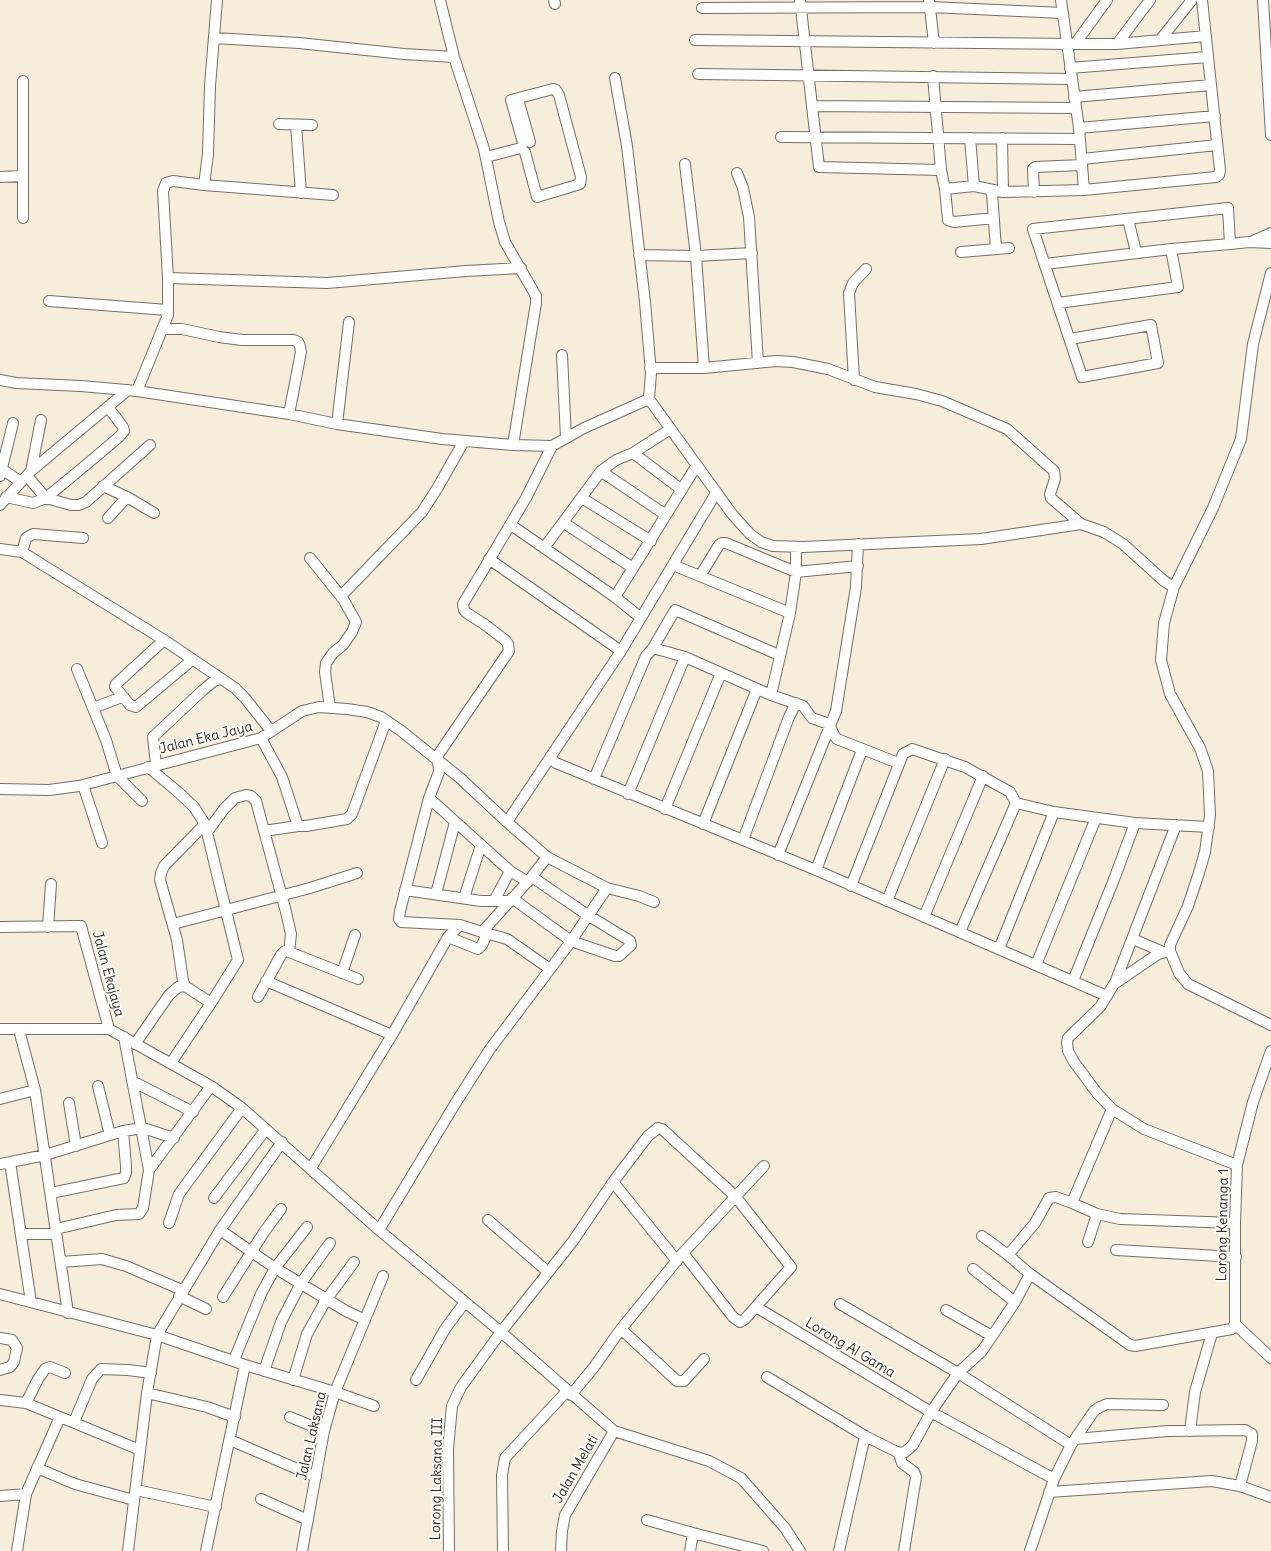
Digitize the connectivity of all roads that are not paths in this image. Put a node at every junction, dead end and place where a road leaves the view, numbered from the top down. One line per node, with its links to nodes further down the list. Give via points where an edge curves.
1 (217, 0): 13 (street)
2 (440, 0): 21 (street)
3 (1107, 0): 19 (street)
4 (1150, 0): 20 (street)
5 (1192, 0): 15 (street)
6 (1202, 0): 12 (street)
7 (1263, 0): 16 (street)
8 (800, 4): 9 (street); 11 (street); 17 (street)
9 (929, 4): 10 (street); 18 (street)
10 (1062, 4): 19 (street)
11 (702, 8)
12 (1206, 36): 15 (street); 22 (street)
13 (214, 38): 21 (street); 56 (street)
14 (695, 40): 17 (street)
15 (1160, 40): 20 (street)
16 (1268, 40): 40 (street)
17 (804, 42): 18 (street); 25 (street)
18 (934, 43): 19 (street)
19 (1071, 44): 20 (street); 23 (street)
20 (1117, 44)
21 (454, 57): 49 (street)
22 (1208, 57): 23 (street); 30 (street)
23 (1070, 68): 28 (street)
24 (698, 74): 25 (street)
25 (807, 74): 26 (street); 32 (street)
26 (933, 76): 28 (street); 33 (street)
27 (615, 78): 78 (street, via 627,146)
28 (1071, 79): 31 (street)
29 (24, 81): 55 (street)
30 (1211, 84): 31 (street); 35 (street)
31 (1074, 97): 34 (street)
32 (812, 106): 33 (street); 42 (street)
33 (936, 108): 34 (street); 43 (street)
34 (1076, 108): 39 (street)
35 (1215, 116): 39 (street); 47 (street)
36 (279, 124): 37 (street)
37 (296, 125): 38 (street); 63 (street)
38 (312, 126)
39 (1079, 128): 46 (street)
40 (1271, 135)
41 (781, 137): 42 (street)
42 (815, 138): 43 (street); 52 (street, via 819,167)
43 (938, 138): 44 (street); 52 (street)
44 (970, 138): 45 (street); 57 (street)
45 (1002, 138): 46 (street); 61 (street)
46 (1080, 139): 50 (street)
47 (1217, 145): 50 (street); 60 (street, via 1220,170 1219,175 1212,178)
48 (526, 147): 48 (street, via 511,100 553,89 558,91 582,181 578,186 537,197); 49 (street)
49 (486, 157): 81 (street, via 505,242)
50 (1082, 162): 60 (street); 62 (street, via 1035,167)
51 (685, 164): 79 (street)
52 (941, 170): 58 (street)
53 (737, 173): 77 (street, via 749,218)
54 (0, 176): 55 (street)
55 (23, 176): 65 (street)
56 (204, 185): 63 (street); 84 (street, via 166,183 163,191)
57 (974, 186): 58 (street); 59 (street)
58 (945, 189): 66 (street, via 948,220)
59 (990, 190): 61 (street); 66 (street)
60 (1084, 190): 62 (street)
61 (1003, 192): 62 (street)
62 (1034, 192)
63 (301, 193): 64 (street)
64 (333, 195)
65 (23, 218)
66 (994, 218): 73 (street)
67 (1128, 219): 70 (street, via 1228,208); 76 (street); 80 (street, via 1033,229)
68 (1271, 233): 69 (street)
69 (1250, 242): 70 (street); 71 (street)
70 (1230, 244): 74 (street)
71 (1271, 244)
72 (1009, 248): 73 (street)
73 (996, 249): 75 (street)
74 (1171, 249): 76 (street); 86 (street, via 1178,286)
75 (961, 252)
76 (1136, 252): 80 (street)
77 (752, 253): 79 (street); 92 (street)
78 (638, 255): 79 (street); 93 (street)
79 (696, 256): 94 (street)
80 (1045, 264): 86 (street)
81 (521, 268): 84 (street, via 327,283); 108 (street, via 534,291 536,303)
82 (866, 269): 96 (street, via 852,283 849,293)
83 (1271, 273): 142 (street, via 1253,344 1241,439 1213,508)
84 (168, 278): 87 (street)
85 (49, 301): 87 (street)
86 (1058, 303): 90 (street)
87 (168, 310): 89 (street)
88 (349, 322): 103 (street)
89 (162, 328): 97 (street); 100 (street, via 242,340 298,342 300,352)
90 (1070, 339): 90 (street, via 1082,377 1158,363 1151,325)
91 (562, 355): 105 (street)
92 (758, 363): 94 (street); 96 (street, via 811,365)
93 (650, 368): 94 (street); 98 (street)
94 (704, 368)
95 (0, 380): 97 (street)
96 (854, 380): 126 (street, via 942,401 1007,429 1054,471 1051,498)
97 (133, 391): 99 (street); 100 (street)
98 (649, 399): 104 (street); 105 (street)
99 (108, 407): 114 (street); 119 (street, via 123,427 123,433)
100 (289, 414): 103 (street)
101 (41, 420): 114 (street)
102 (13, 423): 112 (street)
103 (337, 424): 106 (street)
104 (669, 430): 110 (street); 111 (street)
105 (566, 438): 109 (street)
106 (464, 441): 108 (street); 143 (street, via 422,512)
107 (150, 445): 115 (street)
108 (513, 445): 109 (street)
109 (552, 446): 127 (street)
110 (634, 453): 113 (street, via 616,460); 116 (street)
111 (697, 465): 116 (street); 117 (street)
112 (0, 471): 114 (street)
113 (602, 472): 120 (street); 123 (street)
114 (26, 476): 119 (street); 121 (street)
115 (103, 486): 118 (street); 119 (street, via 79,506)
116 (682, 490): 123 (street)
117 (716, 493): 131 (street, via 750,534 761,542); 137 (street)
118 (127, 497): 122 (street); 124 (street)
119 (46, 498): 121 (street, via 33,503)
120 (582, 498): 125 (street); 129 (street)
121 (2, 503)
122 (154, 513)
123 (666, 515): 129 (street)
124 (108, 518)
125 (564, 523): 133 (street); 139 (street)
126 (1081, 524): 130 (street, via 981,539); 142 (street, via 1104,532 1123,544 1164,582)
127 (511, 525): 133 (street); 136 (street)
128 (84, 538): 134 (street, via 33,534 26,538)
129 (651, 541): 139 (street)
130 (858, 544): 131 (street); 138 (street)
131 (796, 547): 140 (street)
132 (0, 548): 134 (street)
133 (544, 548): 144 (street)
134 (22, 552): 147 (street)
135 (310, 558): 143 (street)
136 (489, 559): 149 (street); 168 (street, via 465,599 464,610 505,640 509,651)
137 (673, 566): 141 (street); 146 (street)
138 (858, 566): 140 (street); 163 (street, via 852,618)
139 (634, 568): 144 (street)
140 (796, 572): 141 (street, via 726,543 719,545); 145 (street)
141 (700, 576): 145 (street)
142 (1174, 587): 190 (street, via 1164,623 1161,660 1170,694 1200,748 1208,771)
143 (341, 596): 161 (street, via 356,622 343,645 326,663)
144 (615, 597): 146 (street)
145 (790, 613): 150 (street)
146 (641, 618): 149 (street)
147 (164, 640): 152 (street); 158 (street, via 116,684)
148 (653, 648): 150 (street, via 675,610); 151 (street); 174 (street, via 646,656)
149 (621, 651): 167 (street)
150 (779, 655): 157 (street)
151 (685, 657): 154 (street); 177 (street)
152 (192, 660): 155 (street); 158 (street, via 136,706)
153 (78, 669): 160 (street)
154 (721, 673): 156 (street); 181 (street)
155 (220, 679): 164 (street, via 245,698); 171 (street, via 208,686 153,737)
156 (757, 689): 157 (street); 187 (street)
157 (771, 695): 159 (street)
158 (122, 697): 160 (street)
159 (796, 703): 163 (street, via 805,707 812,718); 193 (street)
160 (93, 708): 172 (street)
161 (330, 708): 162 (street, Jalan Eka Jaya, via 368,712); 164 (street, Jalan Eka Jaya, via 302,711)
162 (386, 721): 168 (street, Jalan Eka Jaya); 189 (street, via 352,814 347,819)
163 (831, 726): 166 (street, via 837,739); 196 (street)
164 (271, 731): 165 (street, Jalan Eka Jaya)
165 (261, 738): 171 (street, Jalan Eka Jaya); 189 (street, via 282,777)
166 (862, 750): 170 (street); 198 (street)
167 (550, 758): 174 (street); 185 (street)
168 (437, 759): 178 (street, via 439,772); 185 (street, Jalan Eka Jaya)
169 (945, 759): 170 (street, via 912,749 903,754); 173 (street); 210 (street)
170 (898, 763): 203 (street)
171 (152, 766): 172 (street, Jalan Eka Jaya); 191 (street, via 194,807)
172 (117, 776): 175 (street, Jalan Eka Jaya); 179 (street)
173 (983, 776): 180 (street, via 1010,792); 215 (street)
174 (594, 779): 177 (street)
175 (83, 785): 176 (street, Jalan Eka Jaya, via 49,790); 194 (street)
176 (0, 789)
177 (628, 794): 181 (street)
178 (429, 798): 184 (street); 205 (street)
179 (142, 801)
180 (1016, 802): 182 (street); 220 (street)
181 (665, 809): 187 (street)
182 (1054, 812): 183 (street); 226 (street)
183 (1096, 818): 186 (street); 229 (street)
184 (454, 822): 195 (street); 206 (street)
185 (507, 822): 197 (street, Jalan Eka Jaya)
186 (1135, 823): 188 (street); 233 (street)
187 (703, 824): 193 (street)
188 (1176, 825): 190 (street); 224 (street)
189 (298, 826): 192 (street)
190 (1209, 827): 228 (street, via 1188,906)
191 (206, 828): 192 (street, via 235,798 246,795 256,801); 213 (street); 216 (street, via 164,866 161,873)
192 (264, 831): 207 (street)
193 (743, 840): 196 (street)
194 (102, 843)
195 (481, 845): 199 (street); 208 (street)
196 (778, 855): 198 (street)
197 (547, 858): 201 (street); 204 (street, Jalan Eka Jaya)
198 (816, 870): 203 (street)
199 (510, 871): 201 (street); 211 (street)
200 (357, 873): 207 (street)
201 (530, 879): 209 (street); 214 (street)
202 (51, 884): 219 (street)
203 (851, 886): 210 (street)
204 (606, 888): 212 (street, Jalan Eka Jaya); 214 (street)
205 (405, 890): 206 (street); 217 (street, via 401,922)
206 (436, 894): 208 (street)
207 (281, 896): 213 (street); 227 (street, via 290,934)
208 (464, 898): 211 (street)
209 (510, 899): 211 (street); 221 (street); 225 (street)
210 (887, 901): 215 (street)
211 (494, 902)
212 (654, 902)
213 (225, 911): 216 (street); 239 (street, via 238,960)
214 (589, 916): 225 (street); 225 (street, via 630,941 630,945 615,956)
215 (924, 917): 220 (street)
216 (172, 924): 236 (street)
217 (460, 925): 221 (street); 223 (street)
218 (0, 927): 219 (street)
219 (48, 927): 242 (street, Jalan Ekajaya, via 81,926)
220 (960, 932): 226 (street)
221 (484, 933): 223 (street, via 478,949); 230 (street, via 507,939)
222 (355, 935): 231 (street)
223 (448, 937): 244 (street)
224 (1132, 938): 228 (street); 235 (street)
225 (571, 941): 230 (street)
226 (999, 949): 229 (street)
227 (289, 952): 231 (street); 234 (street, via 281,955)
228 (1166, 952): 235 (street); 240 (street, via 1188,984)
229 (1036, 965): 233 (street)
230 (550, 969): 283 (street, via 490,1049)
231 (342, 973): 232 (street)
232 (358, 979)
233 (1073, 980): 237 (street)
234 (266, 981): 238 (street); 244 (street)
235 (1114, 984): 237 (street)
236 (185, 986): 239 (street); 246 (street, via 178,987 169,995)
237 (1107, 996): 256 (street, via 1067,1043 1074,1062)
238 (258, 997)
239 (211, 1003): 248 (street)
240 (1271, 1025)
241 (0, 1028): 243 (street)
242 (109, 1029): 243 (street); 245 (street)
243 (19, 1030): 252 (street)
244 (392, 1035): 269 (street)
245 (124, 1037): 246 (street); 249 (street)
246 (135, 1044): 248 (street)
247 (1271, 1051): 267 (street, Lorong Kenanga 1, via 1253,1102)
248 (171, 1063): 251 (street)
249 (132, 1082): 257 (street); 258 (street)
250 (98, 1086): 261 (street)
251 (211, 1086): 255 (street); 257 (street)
252 (35, 1090): 253 (street); 265 (street)
253 (0, 1099)
254 (69, 1102): 264 (street)
255 (242, 1108): 259 (street); 279 (street, via 179,1194)
256 (1112, 1110): 267 (street, via 1144,1130); 275 (street)
257 (193, 1112): 262 (street)
258 (143, 1128): 260 (street); 262 (street); 270 (street)
259 (266, 1129): 263 (street); 274 (street)
260 (123, 1131): 261 (street); 272 (street, via 124,1178)
261 (110, 1135): 264 (street)
262 (174, 1138): 270 (street)
263 (282, 1142): 269 (street); 282 (street)
264 (76, 1146): 265 (street)
265 (45, 1155): 266 (street); 272 (street)
266 (5, 1163): 285 (street)
267 (1237, 1165): 280 (street, Lorong Kenanga 1)
268 (764, 1166): 273 (street)
269 (311, 1168): 283 (street)
270 (149, 1170): 284 (street, via 143,1208 139,1214 116,1215)
271 (613, 1182): 273 (street, Lorong Laksana III, via 648,1136 662,1129); 292 (street); 298 (street, Lorong Laksana III)
272 (51, 1193): 284 (street)
273 (736, 1196): 292 (street); 310 (street, via 790,1266)
274 (214, 1198)
275 (1072, 1203): 277 (street); 291 (street, via 1056,1196 1049,1198 1035,1223)
276 (281, 1209): 290 (street)
277 (1097, 1214): 280 (street, via 1120,1219); 287 (street)
278 (488, 1220): 298 (street)
279 (169, 1223)
280 (1235, 1224): 293 (street, Lorong Kenanga 1)
281 (307, 1227): 296 (street)
282 (220, 1230): 290 (street); 302 (street)
283 (379, 1230): 307 (street)
284 (56, 1231): 285 (street); 294 (street)
285 (22, 1234): 306 (street)
286 (982, 1236): 291 (street)
287 (1088, 1242)
288 (330, 1243): 301 (street)
289 (1116, 1250): 293 (street)
290 (252, 1251): 296 (street); 304 (street)
291 (1008, 1254): 299 (street)
292 (680, 1257): 310 (street, via 736,1320 745,1320); 316 (street)
293 (1236, 1257): 315 (street, Lorong Kenanga 1)
294 (62, 1262): 302 (street, via 102,1259 126,1266); 313 (street)
295 (354, 1262): 305 (street)
296 (276, 1268): 301 (street); 324 (street, via 261,1294)
297 (973, 1269): 308 (street)
298 (548, 1272): 317 (street, Lorong Laksana III)
299 (1030, 1274): 308 (street); 318 (street, via 1130,1345)
300 (383, 1276): 314 (street, Jalan Laksana)
301 (301, 1283): 305 (street); 327 (street, via 281,1322)
302 (181, 1293): 311 (street); 319 (street)
303 (0, 1294): 306 (street)
304 (223, 1297)
305 (326, 1300): 314 (street); 332 (street, via 307,1334)
306 (31, 1302): 313 (street)
307 (466, 1302): 317 (street); 333 (street, via 445,1329)
308 (1015, 1302): 320 (street)
309 (840, 1304): 329 (street)
310 (756, 1307): 341 (street, Lorong Al Gama)
311 (206, 1309)
312 (946, 1310): 320 (street)
313 (68, 1313): 319 (street)
314 (365, 1320): 334 (street, Jalan Laksana)
315 (1235, 1324): 318 (street, via 1232,1329); 322 (street)
316 (622, 1329): 323 (street, via 677,1381 684,1381); 336 (street, via 594,1367)
317 (501, 1332): 336 (street); 372 (street, Lorong Laksana III, via 461,1387 452,1406 448,1449)
318 (1212, 1333): 348 (street, via 1195,1392)
319 (157, 1335): 324 (street); 330 (street)
320 (992, 1336): 329 (street, via 982,1351)
321 (0, 1338): 326 (street, via 12,1340 17,1348 10,1368)
322 (1271, 1358)
323 (704, 1359)
324 (234, 1360): 325 (street)
325 (245, 1365): 327 (street); 344 (street)
326 (0, 1370)
327 (264, 1371): 332 (street)
328 (66, 1373): 338 (street, via 50,1367 45,1369)
329 (958, 1373): 341 (street); 351 (street)
330 (151, 1374): 335 (street); 345 (street, via 101,1369 92,1379)
331 (767, 1378): 349 (street)
332 (293, 1380): 334 (street)
333 (416, 1380)
334 (335, 1392): 340 (street); 346 (street, Jalan Laksana)
335 (147, 1393): 344 (street); 352 (street)
336 (569, 1393): 347 (street); 373 (street, via 505,1458 502,1475)
337 (0, 1400): 338 (street)
338 (26, 1404): 342 (street)
339 (1163, 1405): 351 (street, via 1107,1404 1094,1412)
340 (374, 1406)
341 (931, 1412): 353 (street, via 913,1445); 356 (street, Lorong Al Gama)
342 (60, 1416): 345 (street); 354 (street)
343 (290, 1417): 346 (street)
344 (235, 1418): 350 (street)
345 (74, 1422): 352 (street)
346 (324, 1431): 355 (street, Jalan Laksana)
347 (614, 1431): 374 (street, Jalan Melati, via 565,1515); 377 (street, via 709,1461 741,1478 785,1528)
348 (1190, 1431): 351 (street, via 1125,1434); 357 (street, via 1242,1430 1252,1434)
349 (866, 1436): 353 (street); 378 (street)
350 (230, 1440): 355 (street); 364 (street)
351 (1073, 1442): 356 (street)
352 (140, 1450): 360 (street)
353 (899, 1453): 379 (street, via 902,1463 916,1477)
354 (37, 1468): 359 (street); 360 (street, via 75,1484)
355 (316, 1477): 365 (street, Jalan Laksana)
356 (1054, 1479): 358 (street)
357 (1240, 1486): 358 (street, via 1212,1481); 362 (street)
358 (1049, 1492): 380 (street)
359 (26, 1494): 361 (street); 368 (street)
360 (135, 1495): 364 (street); 369 (street)
361 (0, 1496)
362 (1271, 1497)
363 (261, 1499): 365 (street)
364 (216, 1507): 370 (street)
365 (308, 1520): 371 (street, Jalan Laksana)
366 (647, 1520): 367 (street)
367 (694, 1533): 375 (street); 376 (street)
368 (17, 1551)
369 (128, 1551)
370 (206, 1551)
371 (302, 1551)
372 (449, 1551)
373 (503, 1551)
374 (561, 1551)
375 (690, 1551)
376 (763, 1551)
377 (800, 1551)
378 (839, 1551)
379 (904, 1551)
380 (1030, 1551)

